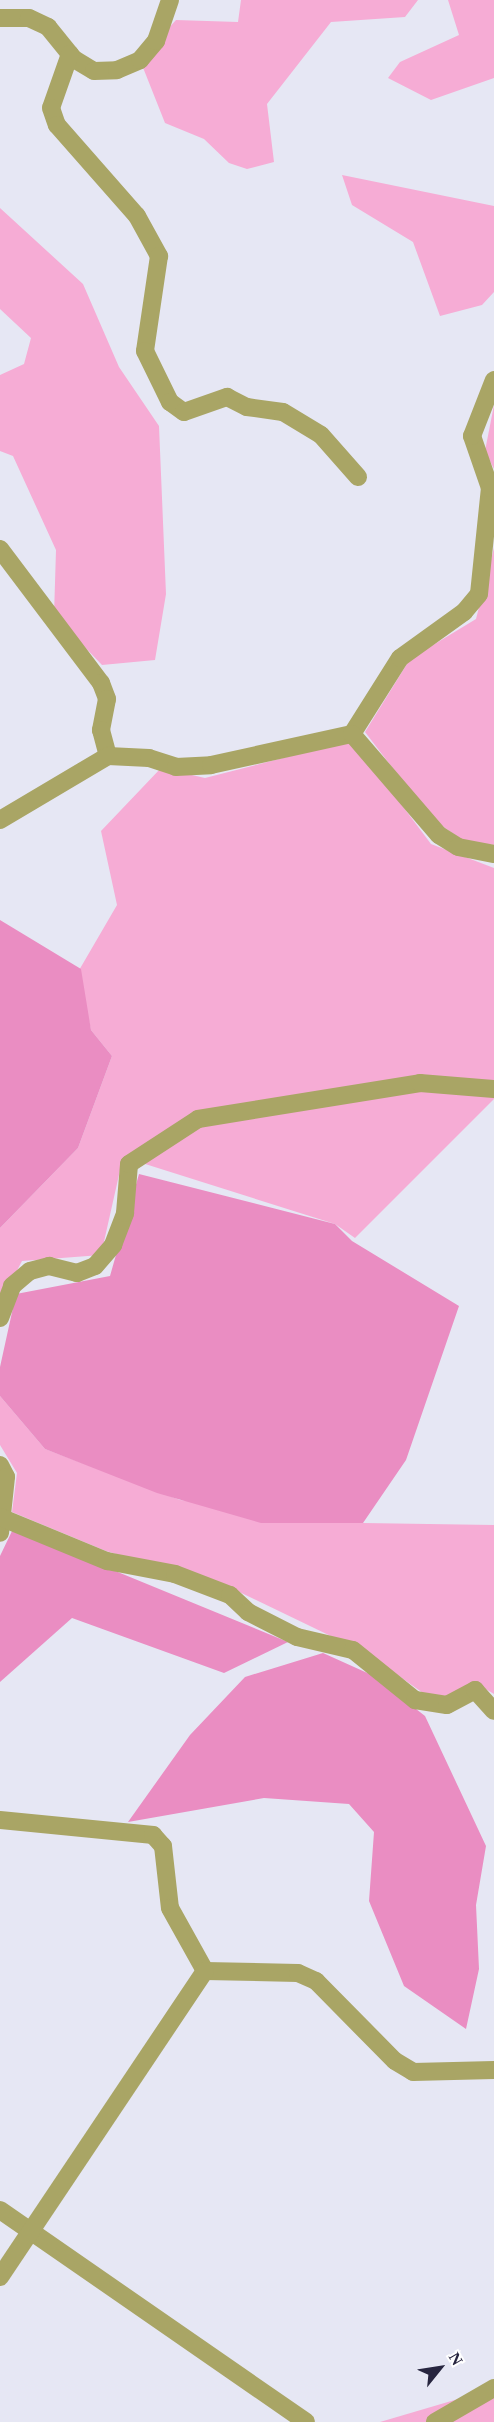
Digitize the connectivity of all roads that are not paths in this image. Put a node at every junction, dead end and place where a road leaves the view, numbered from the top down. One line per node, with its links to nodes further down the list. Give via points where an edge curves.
1 (171, 0): 3 (street, via 156,41 140,60 94,71)
2 (0, 18): 3 (street, via 29,18 48,27)
3 (70, 54): 5 (street, via 51,108 57,125 137,216 159,256 145,351 170,402 184,412 227,397 247,407 282,412 321,435)
4 (494, 381): 7 (street, via 472,436 490,488 479,594 464,612 400,658)
5 (358, 477)
6 (0, 549): 8 (street, via 100,683 107,699 100,730)
7 (352, 734): 8 (street, via 211,765 176,767 149,758); 10 (street, via 439,835 458,848)
8 (108, 756): 9 (street)
9 (0, 820)
10 (494, 854)
11 (494, 1089): 12 (street, via 420,1083 198,1119 129,1164 125,1213 113,1245 95,1266 77,1273 49,1266 30,1271 12,1286)
12 (0, 1318)
13 (0, 1465): 14 (street, via 6,1477)
14 (1, 1523): 15 (street, via 107,1561 175,1574 230,1595 248,1612 297,1637 353,1650 415,1700 447,1705 475,1690)
15 (494, 1711)
16 (0, 1820): 17 (street, via 153,1835 163,1846 170,1908)
17 (205, 1971): 18 (street, via 298,1973 316,1980 395,2061 413,2072); 20 (street)
18 (494, 2070)
19 (0, 2210): 20 (street)
20 (31, 2231): 21 (street); 23 (street)
21 (0, 2277)
22 (494, 2388): 24 (street)
23 (306, 2422)
24 (435, 2422)

